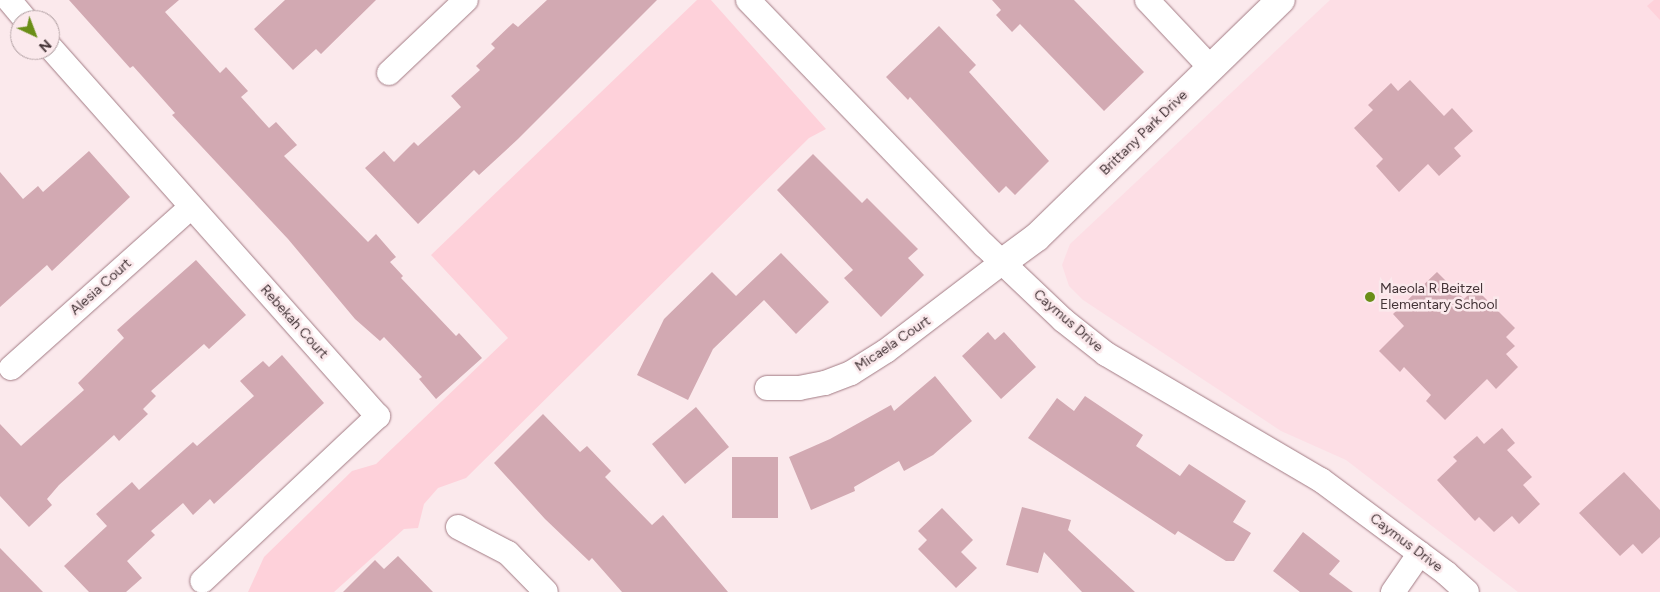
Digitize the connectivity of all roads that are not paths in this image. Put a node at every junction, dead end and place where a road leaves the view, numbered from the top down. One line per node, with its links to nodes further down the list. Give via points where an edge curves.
1 (9, 0): 6 (street)
2 (466, 0): 9 (street)
3 (748, 0): 11 (street, Caymus Drive)
4 (1147, 0): 8 (street)
5 (1281, 0): 8 (street, Brittany Park Drive)
6 (18, 10)
7 (60, 58): 10 (street, Rebekah Court)
8 (1210, 67): 11 (street, Brittany Park Drive, via 1037,237)
9 (389, 73)
10 (191, 207): 12 (street, Alesia Court); 16 (street, Rebekah Court, via 378,416)
11 (1003, 262): 13 (street, Micaela Court, via 886,351 850,373 826,383 799,388); 15 (street, Caymus Drive, via 1063,320 1106,354 1321,480)
12 (11, 368)
13 (767, 388)
14 (458, 527): 17 (street, via 508,553)
15 (1420, 553): 18 (street); 19 (street, Caymus Drive)
16 (202, 581)
17 (546, 592)
18 (1393, 592)
19 (1467, 592)

